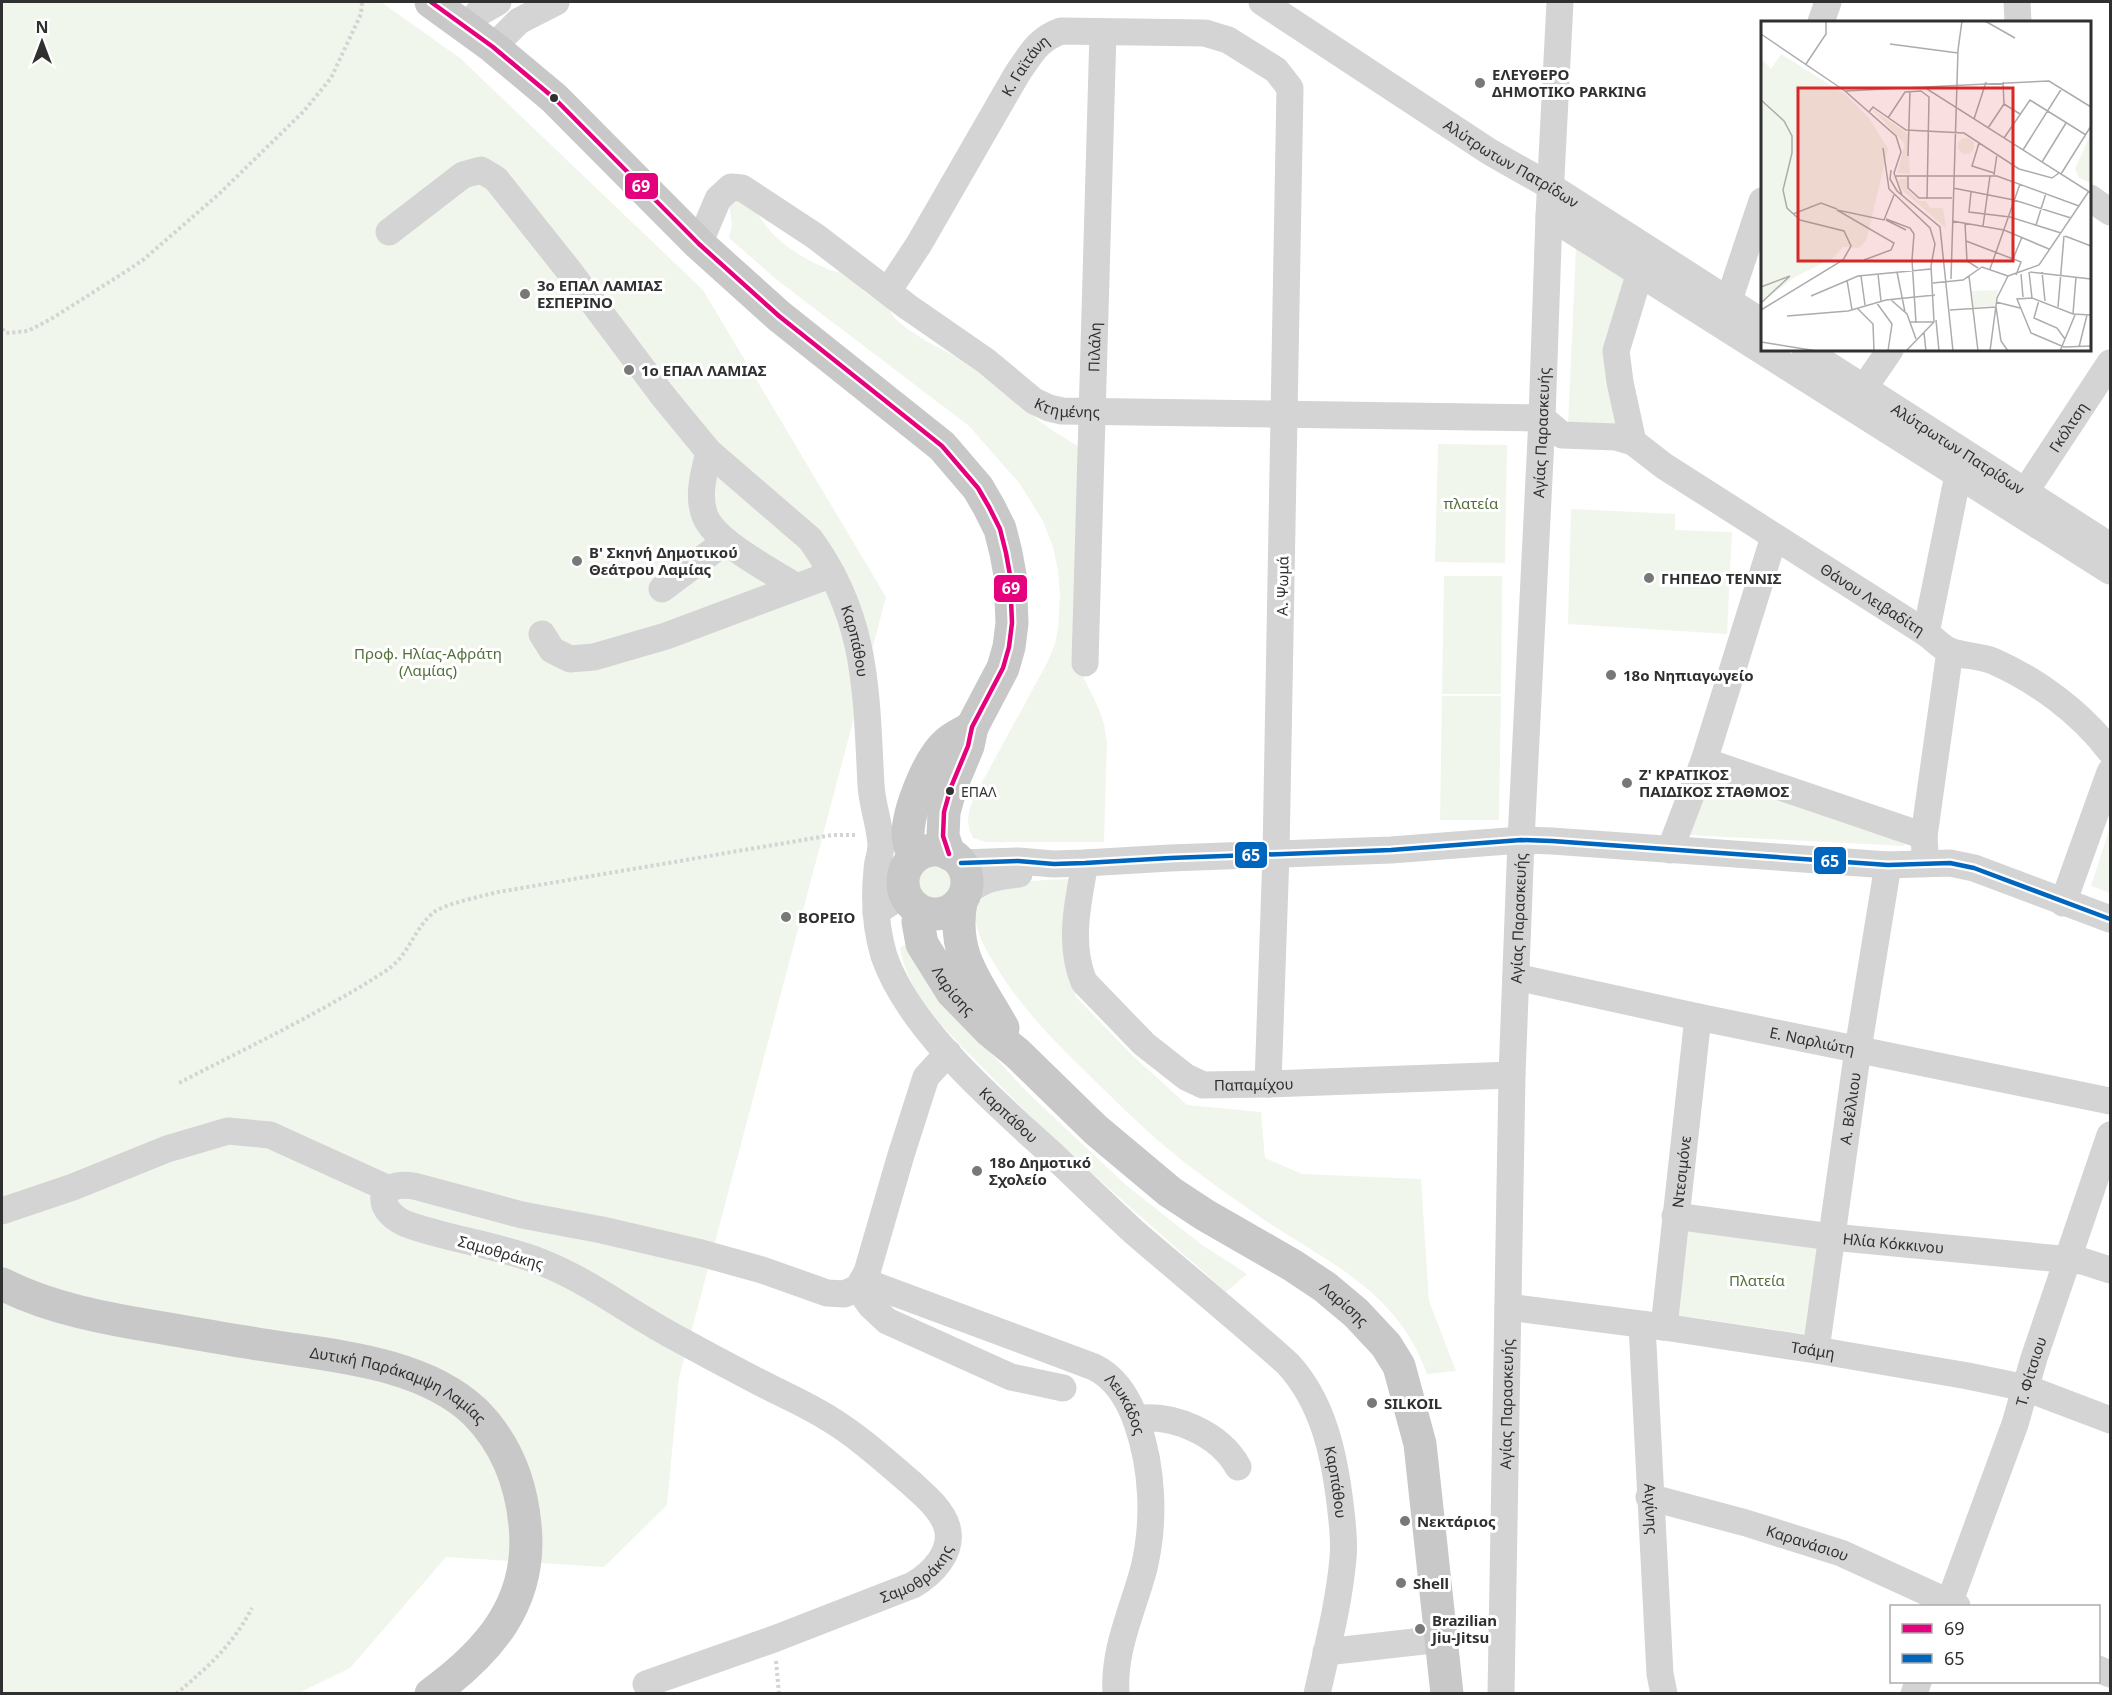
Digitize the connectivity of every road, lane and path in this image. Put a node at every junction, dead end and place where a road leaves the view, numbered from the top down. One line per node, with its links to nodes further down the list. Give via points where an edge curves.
1 (362, 2): 26 (path, via 361,14 331,78 304,111 219,194 143,260 51,319 28,331 6,333)
2 (431, 2): 11 (main road, Λαρίσης)
3 (498, 2): 11 (street, via 477,14)
4 (556, 2): 13 (street, via 519,21)
5 (1262, 2): 15 (street, Αλύτρωτων Πατρίδων, via 1490,152)
6 (1560, 2): 15 (street, Αγίας Παρασκευής)
7 (1828, 2): 9 (street)
8 (2017, 2): 10 (street)
9 (1821, 21)
10 (2018, 21)
11 (466, 27): 13 (main road, Λαρίσης)
12 (1102, 32): 14 (street, Κ. Γαϊτάνη, via 1205,33 1228,40 1276,70); 23 (street, Κ. Γαϊτάνη, via 1061,31 1047,37 1034,50); 33 (street, Πιλάλη)
13 (493, 47): 21 (main road, Λαρίσης, via 554,98)
14 (1290, 88): 34 (street, Α. Ψωμά)
15 (1550, 186): 19 (street, Αγίας Παρασκευής); 24 (street, Αλύτρωτων Πατρίδων)
16 (2091, 199): 18 (street)
17 (1761, 204): 24 (street)
18 (2110, 212)
19 (1548, 216): 22 (street); 35 (street, Αγίας Παρασκευής)
20 (389, 232): 37 (street, Καρπάθου, via 463,175 481,170 496,179)
21 (699, 244): 23 (street, Κτημένης, via 718,199 730,187 742,188); 51 (main road, Λαρίσης, via 778,316 942,446 990,507 1006,553 1012,623 1003,668)
22 (1640, 272): 27 (street); 36 (street, via 1616,351)
23 (888, 291): 33 (street, Κτημένης, via 986,361 1034,401 1062,411)
24 (1730, 300): 25 (street, Αλύτρωτων Πατρίδων)
25 (1761, 321)
26 (2, 329)
27 (1761, 349)
28 (1764, 351): 38 (street)
29 (1807, 351): 32 (street, Αλύτρωτων Πατρίδων)
30 (1889, 351): 32 (street)
31 (2110, 363): 39 (street, Γκόλτση)
32 (1863, 388): 39 (street, Αλύτρωτων Πατρίδων)
33 (1091, 411): 34 (street, Κτημένης); 50 (street, Πιλάλη)
34 (1285, 413): 35 (street, Κτημένης); 59 (street, Α. Ψωμά)
35 (1542, 418): 36 (street, Θάνου Λειβαδίτη, via 1562,435 1616,437); 56 (street, Αγίας Παρασκευής)
36 (1633, 442): 40 (street, Θάνου Λειβαδίτη)
37 (709, 452): 41 (street, via 702,480 702,503 711,528); 44 (street, Καρπάθου, via 810,539)
38 (1958, 475): 43 (street); 47 (street)
39 (2025, 492): 42 (street, Αλύτρωτων Πατρίδων)
40 (1774, 537): 47 (street, Θάνου Λειβαδίτη); 53 (street)
41 (726, 541): 45 (street); 46 (street)
42 (2110, 546)
43 (2110, 571)
44 (836, 582): 45 (street); 57 (street, Καρπάθου, via 850,612 864,669 871,788)
45 (797, 587): 48 (street, via 666,636 594,657 570,659 552,650)
46 (662, 589)
47 (1926, 633): 49 (street, Θάνου Λειβαδίτη)
48 (542, 634)
49 (1950, 651): 52 (street, Θάνου Λειβαδίτη, via 1989,660 2019,673 2084,721); 55 (street)
50 (1085, 663)
51 (972, 727): 63 (main road, Λαρίσης, via 944,812 943,836); 64 (main road, Λαρίσης, via 947,742 924,780 908,835)
52 (2110, 751)
53 (1704, 761): 55 (street); 58 (street)
54 (2110, 772): 65 (street)
55 (1924, 836): 61 (street)
56 (1521, 840): 58 (street); 59 (street); 68 (street, Αγίας Παρασκευής)
57 (881, 846): 64 (street); 66 (street, Καρπάθου, via 876,871); 74 (path, via 854,834 832,835 498,892 434,911 403,957 386,971)
58 (1670, 850): 62 (street)
59 (1276, 854): 60 (street); 75 (street, Α. Ψωμά)
60 (1085, 863): 63 (street, via 1054,864 1039,872 981,882); 75 (street, Παπαμίχου, via 1078,902 1076,955 1091,992 1144,1044 1186,1077 1203,1085)
61 (1925, 863): 62 (street); 65 (street, via 1974,868)
62 (1888, 866): 70 (street, Α. Βέλλιου)
63 (959, 878): 64 (main road, via 940,850 931,850); 64 (main road, via 952,910 942,914 930,915); 72 (main road, Λαρίσης, via 958,935 967,966)
64 (910, 883): 66 (street); 72 (main road, Λαρίσης, via 922,944 952,992)
65 (2063, 903): 67 (street)
66 (876, 912): 71 (street, Καρπάθου, via 884,954 898,986)
67 (2110, 919)
68 (1516, 977): 69 (street, Ε. Ναρλιώτη); 73 (street, Αγίας Παρασκευής)
69 (1698, 1017): 70 (street, Ε. Ναρλιώτη); 80 (street, Ντεσιμόνε)
70 (1858, 1048): 76 (street, Ε. Ναρλιώτη); 81 (street, Α. Βέλλιου)
71 (948, 1053): 85 (street, via 926,1077); 99 (street, Καρπάθου, via 1132,1230 1288,1364 1305,1385 1334,1462 1343,1525 1342,1567)
72 (1017, 1053): 98 (main road, Λαρίσης, via 1144,1172 1205,1215 1319,1283 1356,1313 1386,1346 1399,1366 1420,1444)
73 (1512, 1075): 75 (street, Παπαμίχου); 86 (street, Αγίας Παρασκευής)
74 (179, 1083)
75 (1268, 1084)
76 (2110, 1101)
77 (2110, 1135): 82 (street, Τ. Φίτσιου)
78 (389, 1189): 79 (street, via 270,1136 228,1131 167,1149); 85 (street, via 397,1185 414,1186 522,1215 674,1246 827,1293 844,1294); 97 (street, Σαμοθράκης, via 385,1208 395,1219 557,1269 826,1417 892,1466 942,1516 949,1538 937,1566 927,1577)
79 (2, 1211)
80 (1675, 1216): 81 (street, Ηλία Κόκκινου); 87 (street, Ντεσιμόνε)
81 (1832, 1237): 82 (street, Ηλία Κόκκινου); 88 (street, Α. Βέλλιου)
82 (2068, 1260): 83 (street, Ηλία Κόκκινου); 90 (street, Τ. Φίτσιου)
83 (2110, 1270)
84 (2, 1284): 102 (main road, Δυτική Παράκαμψη Λαμίας, via 105,1318 379,1366 424,1379 474,1412 514,1471 526,1526 524,1572 502,1627 473,1659)
85 (860, 1284): 89 (street, via 871,1306 887,1322 1011,1377); 91 (street, Λευκάδος, via 1097,1368 1113,1379)
86 (1508, 1307): 87 (street, Τσάμη); 107 (street, Αγίας Παρασκευής)
87 (1653, 1326): 88 (street, Τσάμη); 94 (street, Αιγίνης)
88 (1816, 1350): 90 (street, Τσάμη)
89 (1063, 1388)
90 (2026, 1388): 92 (street, Τσάμη); 95 (street, Τ. Φίτσιου)
91 (1136, 1419): 93 (street, via 1160,1418 1200,1432 1227,1450); 104 (street, Λευκάδος, via 1149,1477 1150,1520 1143,1569 1119,1652)
92 (2110, 1420)
93 (1238, 1467)
94 (1650, 1497): 95 (street, Καρανάσιου, via 1841,1553); 108 (street, Αιγίνης)
95 (1951, 1605)
96 (252, 1608): 101 (path, via 228,1647)
97 (774, 1639): 100 (street, Σαμοθράκης); 103 (path)
98 (1441, 1639): 99 (street); 106 (main road, Λαρίσης)
99 (1326, 1652): 105 (street, Καρπάθου)
100 (646, 1684)
101 (176, 1694)
102 (431, 1694)
103 (779, 1694)
104 (1116, 1694)
105 (1317, 1694)
106 (1447, 1694)
107 (1501, 1694)
108 (1664, 1694)

